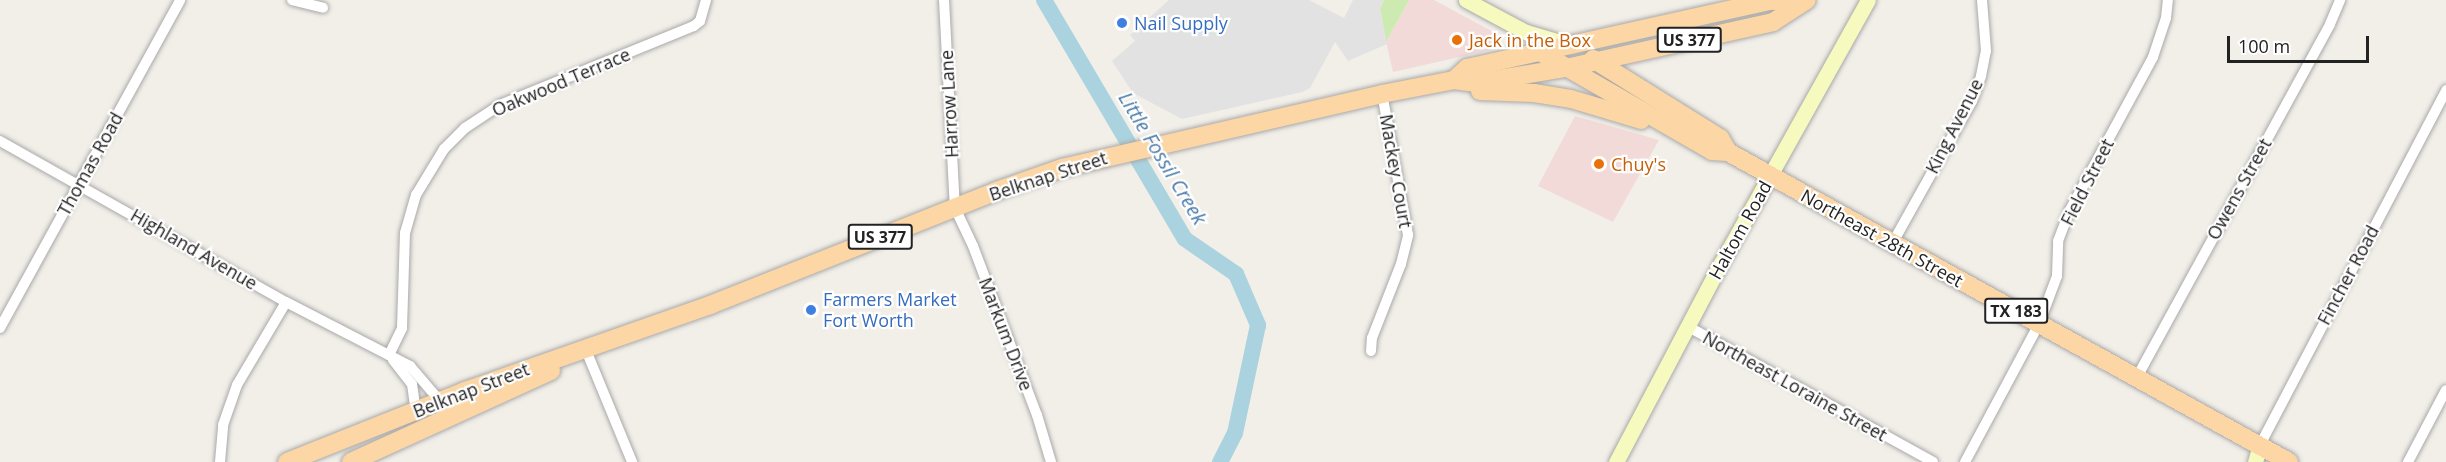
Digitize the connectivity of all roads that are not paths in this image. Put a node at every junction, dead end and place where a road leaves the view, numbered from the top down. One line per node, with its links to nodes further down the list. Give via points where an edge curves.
1 (180, 0): 28 (street, Thomas Road)
2 (292, 0): 12 (street)
3 (705, 0): 37 (street, Oakwood Terrace, via 700,21 694,26 500,105 465,128 444,149 416,195 405,233 402,328)
4 (944, 0): 29 (street, Harrow Lane)
5 (1466, 0): 13 (main road)
6 (1793, 0): 14 (main road, Belknap Street / US 377)
7 (1807, 0): 16 (main road, Belknap Street / US 377, via 1773,22)
8 (1868, 0): 27 (main road, Haltom Road)
9 (1982, 0): 30 (street, King Avenue, via 1986,51 1972,101)
10 (2168, 0): 33 (street, Field Street, via 2153,57 2070,210 2058,241 2057,276)
11 (2340, 0): 39 (street, Owens Street)
12 (323, 8)
13 (1526, 32): 14 (main road, TX 183); 15 (main road, TX 183)
14 (1570, 45): 15 (main road, Belknap Street / US 377); 17 (main road, Northeast 28th Street / TX 183)
15 (1540, 52): 18 (main road, Northeast 28th Street / TX 183); 19 (main road, Belknap Street / US 377, via 1467,68)
16 (1628, 54): 17 (main road, Belknap Street / US 377); 23 (main road, via 1622,68)
17 (1596, 61): 18 (main road, Belknap Street / US 377); 23 (main road, Northeast 28th Street / TX 183)
18 (1566, 68): 19 (main road, Belknap Street / US 377, via 1475,83); 23 (main road, Northeast 28th Street / TX 183)
19 (1454, 80): 20 (main road, Belknap Street / US 377)
20 (1416, 88): 22 (main road, Belknap Street / US 377); 25 (main road, via 1572,99 1625,114)
21 (2446, 90): 43 (street, Fincher Road)
22 (1382, 94): 29 (main road, Belknap Street / US 377, via 1106,156); 36 (street, Mackey Court, via 1408,235)
23 (1641, 95): 25 (main road, Northeast 28th Street / TX 183); 26 (main road, Northeast 28th Street / TX 183, via 1720,138)
24 (0, 141): 28 (street, Highland Avenue)
25 (1699, 144): 26 (main road, Northeast 28th Street / TX 183, via 1712,151)
26 (1728, 152): 27 (main road, Northeast 28th Street / TX 183)
27 (1769, 176): 30 (main road, Northeast 28th Street / TX 183); 34 (main road, Haltom Road)
28 (80, 184): 31 (street, Highland Avenue); 35 (street, Thomas Road)
29 (955, 208): 32 (main road, Belknap Street / US 377); 48 (street, Markum Drive, via 1037,415)
30 (1892, 244): 33 (main road, Northeast 28th Street / TX 183)
31 (286, 302): 37 (street, Highland Avenue); 44 (street, via 237,385 223,425)
32 (657, 324): 38 (main road, Belknap Street / US 377); 41 (main road, Belknap Street / US 377)
33 (2038, 324): 39 (main road, Northeast 28th Street / TX 183); 51 (street, Field Street)
34 (1687, 327): 49 (main road, Haltom Road); 50 (street, Northeast Loraine Street)
35 (0, 328)
36 (1371, 351)
37 (389, 355): 41 (street, via 410,366); 42 (street, via 412,384)
38 (588, 355): 46 (main road, Belknap Street / US 377); 47 (street)
39 (2137, 377): 43 (main road, Northeast 28th Street / TX 183)
40 (2446, 390): 53 (street)
41 (441, 401): 42 (main road, Belknap Street / US 377)
42 (416, 411): 45 (main road, Belknap Street / US 377)
43 (2258, 454): 52 (main road, Northeast 28th Street / TX 183)
44 (220, 462)
45 (287, 462)
46 (351, 462)
47 (632, 462)
48 (1051, 462)
49 (1616, 462)
50 (1933, 462)
51 (1965, 462)
52 (2289, 462)
53 (2408, 462)

